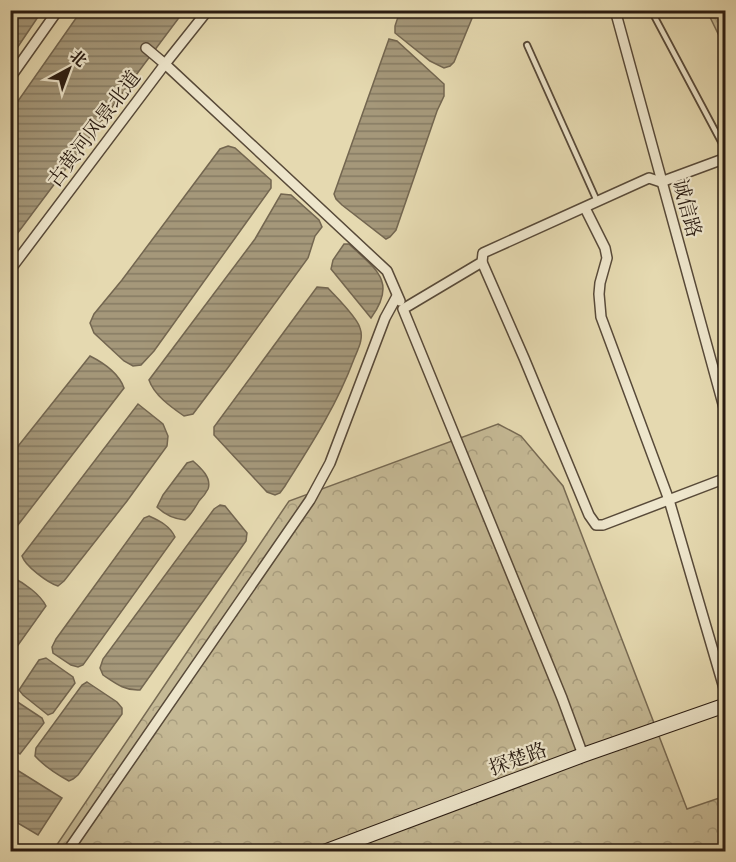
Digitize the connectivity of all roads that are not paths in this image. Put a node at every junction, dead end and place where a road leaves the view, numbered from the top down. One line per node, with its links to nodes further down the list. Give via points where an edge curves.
1 (58, 10): 8 (street)
2 (208, 10): 7 (street, 古黄河风景北道)
3 (615, 10): 11 (street, 诚信路)
4 (651, 10): 9 (lane)
5 (527, 45): 12 (lane)
6 (146, 48): 7 (street)
7 (165, 64): 15 (street, 古黄河风景北道); 16 (street, via 387,272)
8 (10, 78)
9 (726, 151)
10 (726, 158): 11 (street)
11 (661, 182): 12 (street, via 649,178); 18 (street, 诚信路)
12 (598, 202): 13 (street)
13 (585, 208): 14 (street, via 483,253); 20 (street, via 607,258 600,283 601,317)
14 (482, 262): 17 (street); 20 (street, via 596,525)
15 (10, 270)
16 (397, 296): 17 (street); 24 (street, via 330,463 310,500)
17 (403, 309): 23 (street)
18 (726, 415)
19 (726, 478): 20 (street)
20 (669, 500): 21 (street)
21 (726, 695)
22 (726, 705): 23 (main road, 探楚路)
23 (583, 755): 25 (main road, 探楚路)
24 (67, 852)
25 (324, 852)

